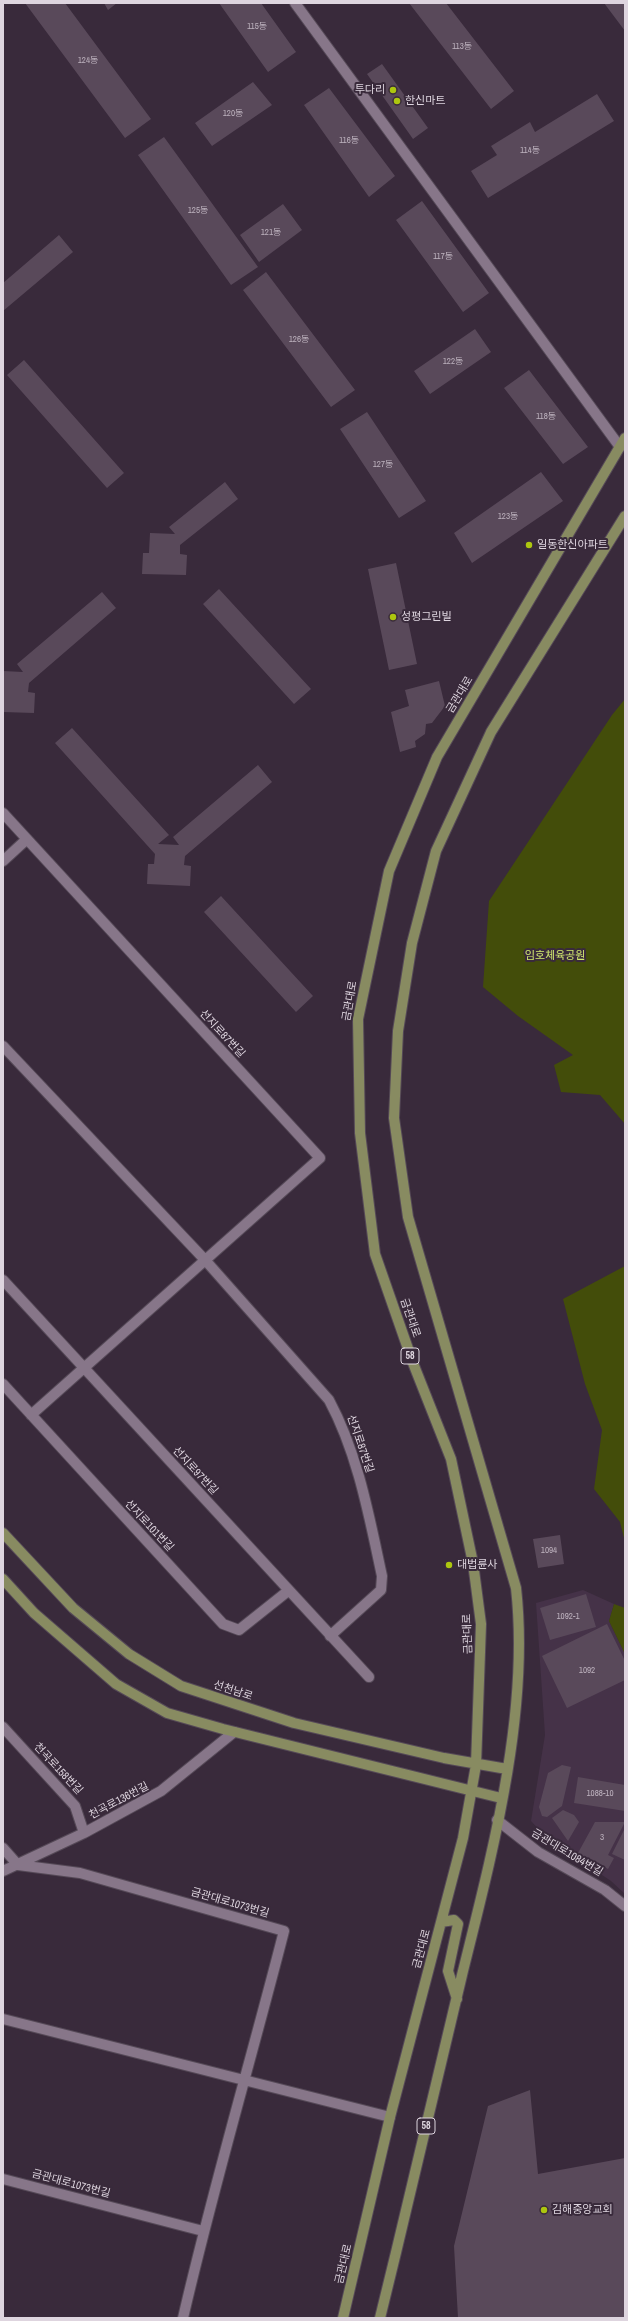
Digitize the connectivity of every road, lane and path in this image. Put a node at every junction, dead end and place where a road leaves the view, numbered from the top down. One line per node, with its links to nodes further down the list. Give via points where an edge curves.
1 (295, 3): 3 (street)
2 (625, 438): 3 (main road, 금관대로 / 58)
3 (620, 447): 21 (main road, 금관대로 / 58, via 437,757 390,871 358,1019 360,1133 376,1254 413,1363 451,1459 473,1564 481,1624)
4 (625, 516): 22 (main road, 58, via 491,732 436,851 412,943 398,1031 394,1118 408,1217 516,1588 520,1628 514,1730)
5 (3, 813): 6 (street, 선지로87번길)
6 (27, 839): 7 (street); 9 (street, 선지로87번길, via 320,1158)
7 (3, 861)
8 (3, 1046): 9 (street, 선지로87번길)
9 (206, 1261): 11 (street, 선지로87번길); 17 (street, 선지로87번길, via 329,1400 342,1424 362,1486 382,1576 381,1590)
10 (3, 1280): 11 (street, 선지로97번길)
11 (85, 1369): 13 (street, 선지로87번길); 16 (street, 선지로97번길)
12 (3, 1384): 13 (street, 선지로101번길)
13 (31, 1415): 16 (street, 선지로101번길, via 223,1624 239,1630)
14 (3, 1533): 21 (main road, 선천남로, via 73,1608 129,1654 181,1686 294,1723)
15 (3, 1579): 20 (main road, via 34,1613 116,1684 167,1712)
16 (288, 1591): 17 (street, 선지로97번길)
17 (330, 1636): 18 (street, 선지로97번길)
18 (369, 1678)
19 (3, 1727): 26 (street, 천곡로158번길, via 75,1806)
20 (234, 1732): 23 (main road); 26 (street, 천곡로136번길, via 161,1791)
21 (476, 1765): 22 (main road, 선천남로); 23 (main road, 금관대로 / 58)
22 (507, 1769): 24 (main road, 58)
23 (472, 1792): 24 (main road); 31 (main road, 금관대로 / 58)
24 (501, 1798): 25 (main road, 58)
25 (497, 1820): 30 (street, 금관대로1084번길, via 538,1852 605,1890); 32 (main road, 58, via 491,1857)
26 (84, 1833): 28 (street, 천곡로136번길)
27 (3, 1848): 28 (street)
28 (18, 1864): 29 (street, 천곡로136번길); 34 (street, 금관대로1073번길, via 80,1873 284,1931)
29 (3, 1871)
30 (625, 1906)
31 (441, 1922): 32 (main road, via 454,1920 458,1924 448,1971); 35 (main road, 금관대로 / 58)
32 (457, 1999): 40 (main road, 58)
33 (3, 2019): 34 (street)
34 (245, 2081): 35 (street); 37 (street)
35 (390, 2117): 39 (main road, 금관대로 / 58)
36 (3, 2179): 37 (street, 금관대로1073번길)
37 (203, 2231): 38 (street)
38 (183, 2318)
39 (343, 2318)
40 (380, 2318)

